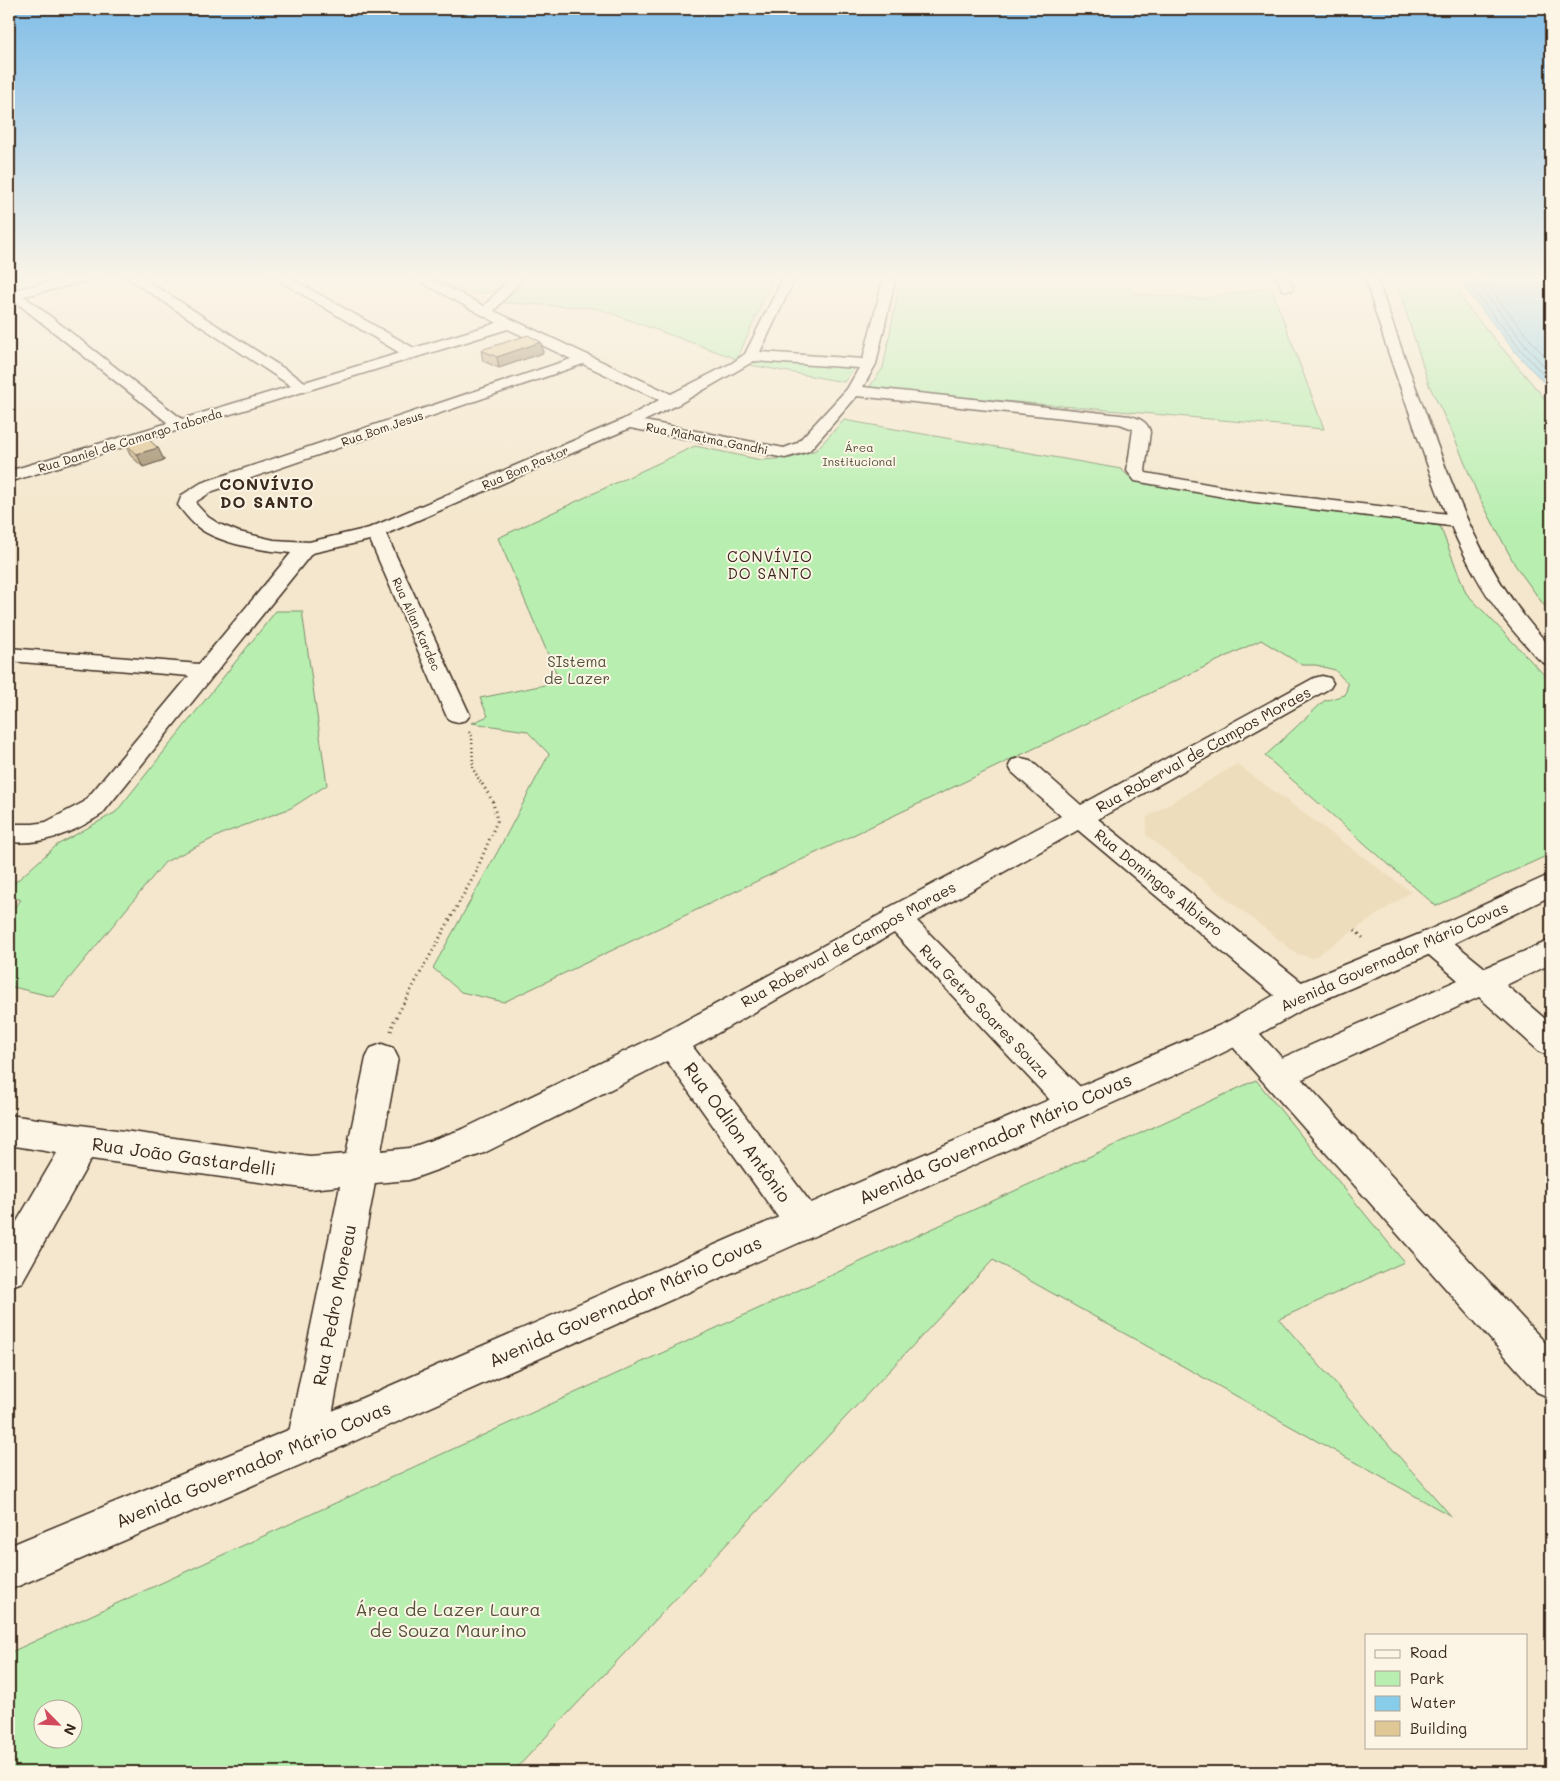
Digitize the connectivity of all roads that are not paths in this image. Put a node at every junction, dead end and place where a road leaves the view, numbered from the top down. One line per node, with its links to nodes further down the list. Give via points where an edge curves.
1 (94, 359): 14 (street)
2 (260, 359): 10 (street)
3 (396, 359): 10 (street, Rua Daniel de Camargo Taborda)
4 (585, 359): 12 (street); 18 (street, Rua Bom Jesus, via 207,487 188,498 187,505 199,520 212,529 232,536)
5 (747, 359): 12 (street, Rua Bom Pastor)
6 (797, 359): 9 (street)
7 (871, 359): 9 (street)
8 (1399, 359): 16 (street, via 1449,504)
9 (870, 364): 11 (street)
10 (303, 387): 14 (street, Rua Daniel de Camargo Taborda)
11 (852, 391): 13 (street, Rua Mahatma Gandhi, via 803,447 785,453); 16 (street, via 1120,419 1140,427 1142,432 1136,471 1141,477 1246,496)
12 (673, 401): 13 (street, Rua Bom Pastor)
13 (628, 423): 17 (street, Rua Bom Pastor)
14 (179, 424): 15 (street, Rua Daniel de Camargo Taborda, via 21,466)
15 (9, 477)
16 (1458, 521): 20 (street, via 1502,604)
17 (376, 532): 18 (street, Rua Bom Pastor); 23 (street, Rua Allan Kardec)
18 (306, 548): 21 (street)
19 (9, 654): 21 (street)
20 (1551, 659)
21 (206, 670): 26 (street, via 93,808 46,832)
22 (1322, 683): 25 (street, Rua Roberval de Campos Moraes)
23 (458, 715)
24 (1021, 766): 25 (street, Rua Domingos Albiero)
25 (1079, 817): 28 (street, Rua Roberval de Campos Moraes); 32 (street, Rua Domingos Albiero)
26 (9, 833)
27 (1551, 884): 29 (street, Avenida Governador Mário Covas)
28 (896, 917): 34 (street, Rua Roberval de Campos Moraes); 38 (street, Rua Getro Soares Souza)
29 (1432, 940): 31 (street); 32 (street, Avenida Governador Mário Covas)
30 (1551, 950): 31 (street)
31 (1482, 982): 35 (street); 37 (street)
32 (1298, 996): 33 (street, Avenida Governador Mário Covas)
33 (1238, 1031): 37 (street); 38 (street, Avenida Governador Mário Covas)
34 (672, 1042): 41 (street, Rua Roberval de Campos Moraes, via 472,1142 409,1164); 42 (street, Rua Odilon Antônio)
35 (1551, 1043)
36 (382, 1058): 41 (street, Rua Pedro Moreau)
37 (1277, 1075): 44 (street)
38 (1074, 1104): 42 (street, Avenida Governador Mário Covas)
39 (9, 1130): 40 (street, Rua João Gastardelli)
40 (82, 1142): 41 (street, Rua João Gastardelli, via 310,1173); 43 (street)
41 (360, 1168): 45 (street, Rua Pedro Moreau)
42 (803, 1222): 45 (street, Avenida Governador Mário Covas)
43 (9, 1269)
44 (1551, 1378)
45 (307, 1442): 46 (street, Avenida Governador Mário Covas)
46 (9, 1568)

